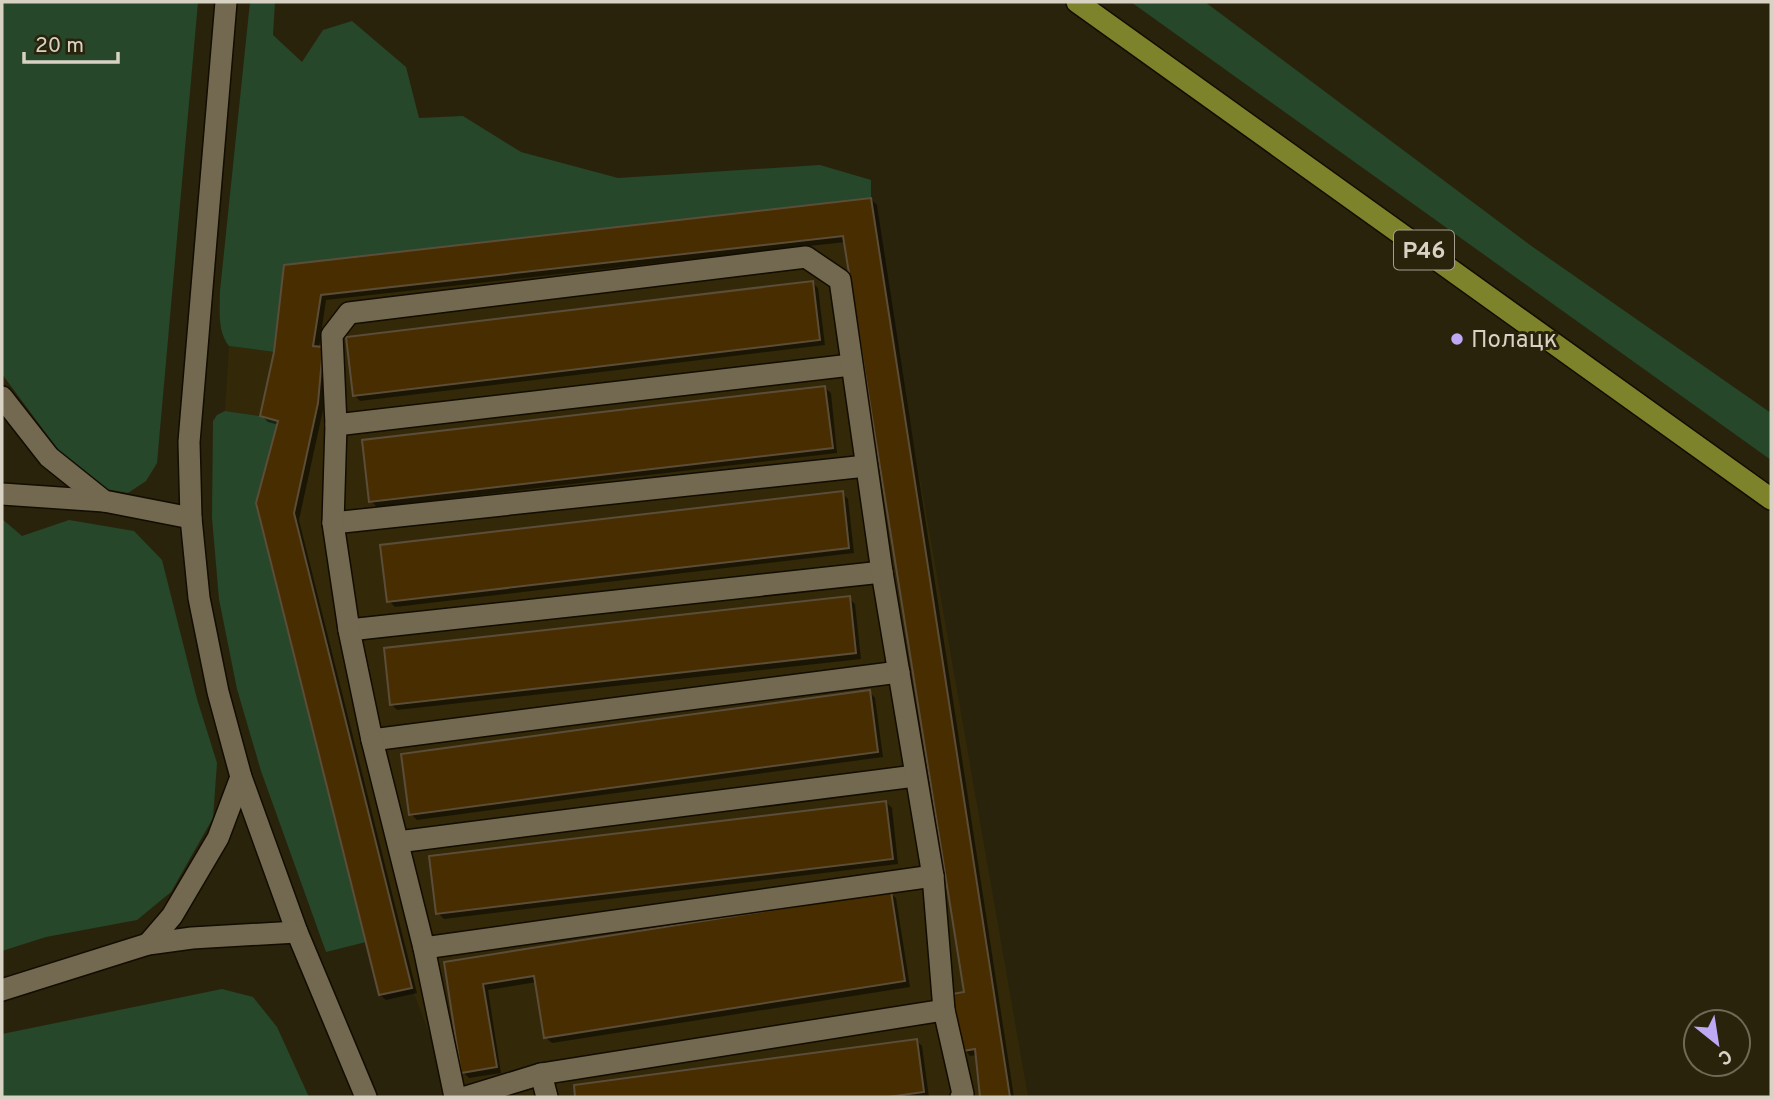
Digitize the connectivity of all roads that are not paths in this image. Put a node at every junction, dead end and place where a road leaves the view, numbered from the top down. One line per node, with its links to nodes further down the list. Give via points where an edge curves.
1 (226, 2): 10 (street, via 188,442)
2 (1077, 2): 8 (main road, Р46)
3 (851, 365): 5 (street); 5 (street, via 840,280 806,257 349,313 332,335); 6 (street)
4 (2, 397): 9 (street, via 49,457)
5 (336, 425): 11 (street)
6 (866, 466): 11 (street); 12 (street)
7 (2, 494): 9 (street)
8 (1771, 499)
9 (104, 501): 10 (street)
10 (191, 518): 17 (street, via 199,598)
11 (333, 523): 13 (street)
12 (882, 572): 13 (street); 14 (street)
13 (349, 630): 15 (street)
14 (899, 672): 15 (street); 16 (street)
15 (372, 740): 18 (street)
16 (915, 776): 18 (street); 19 (street)
17 (241, 777): 20 (street); 21 (street, via 218,838 172,916)
18 (398, 842): 22 (street)
19 (933, 876): 22 (street); 24 (street)
20 (297, 932): 21 (street); 26 (street)
21 (148, 944): 23 (street)
22 (424, 948): 27 (street)
23 (2, 990)
24 (944, 1010): 25 (street); 30 (street)
25 (541, 1074): 28 (street); 29 (street)
26 (366, 1097)
27 (455, 1097)
28 (466, 1097)
29 (547, 1097)
30 (961, 1097)

